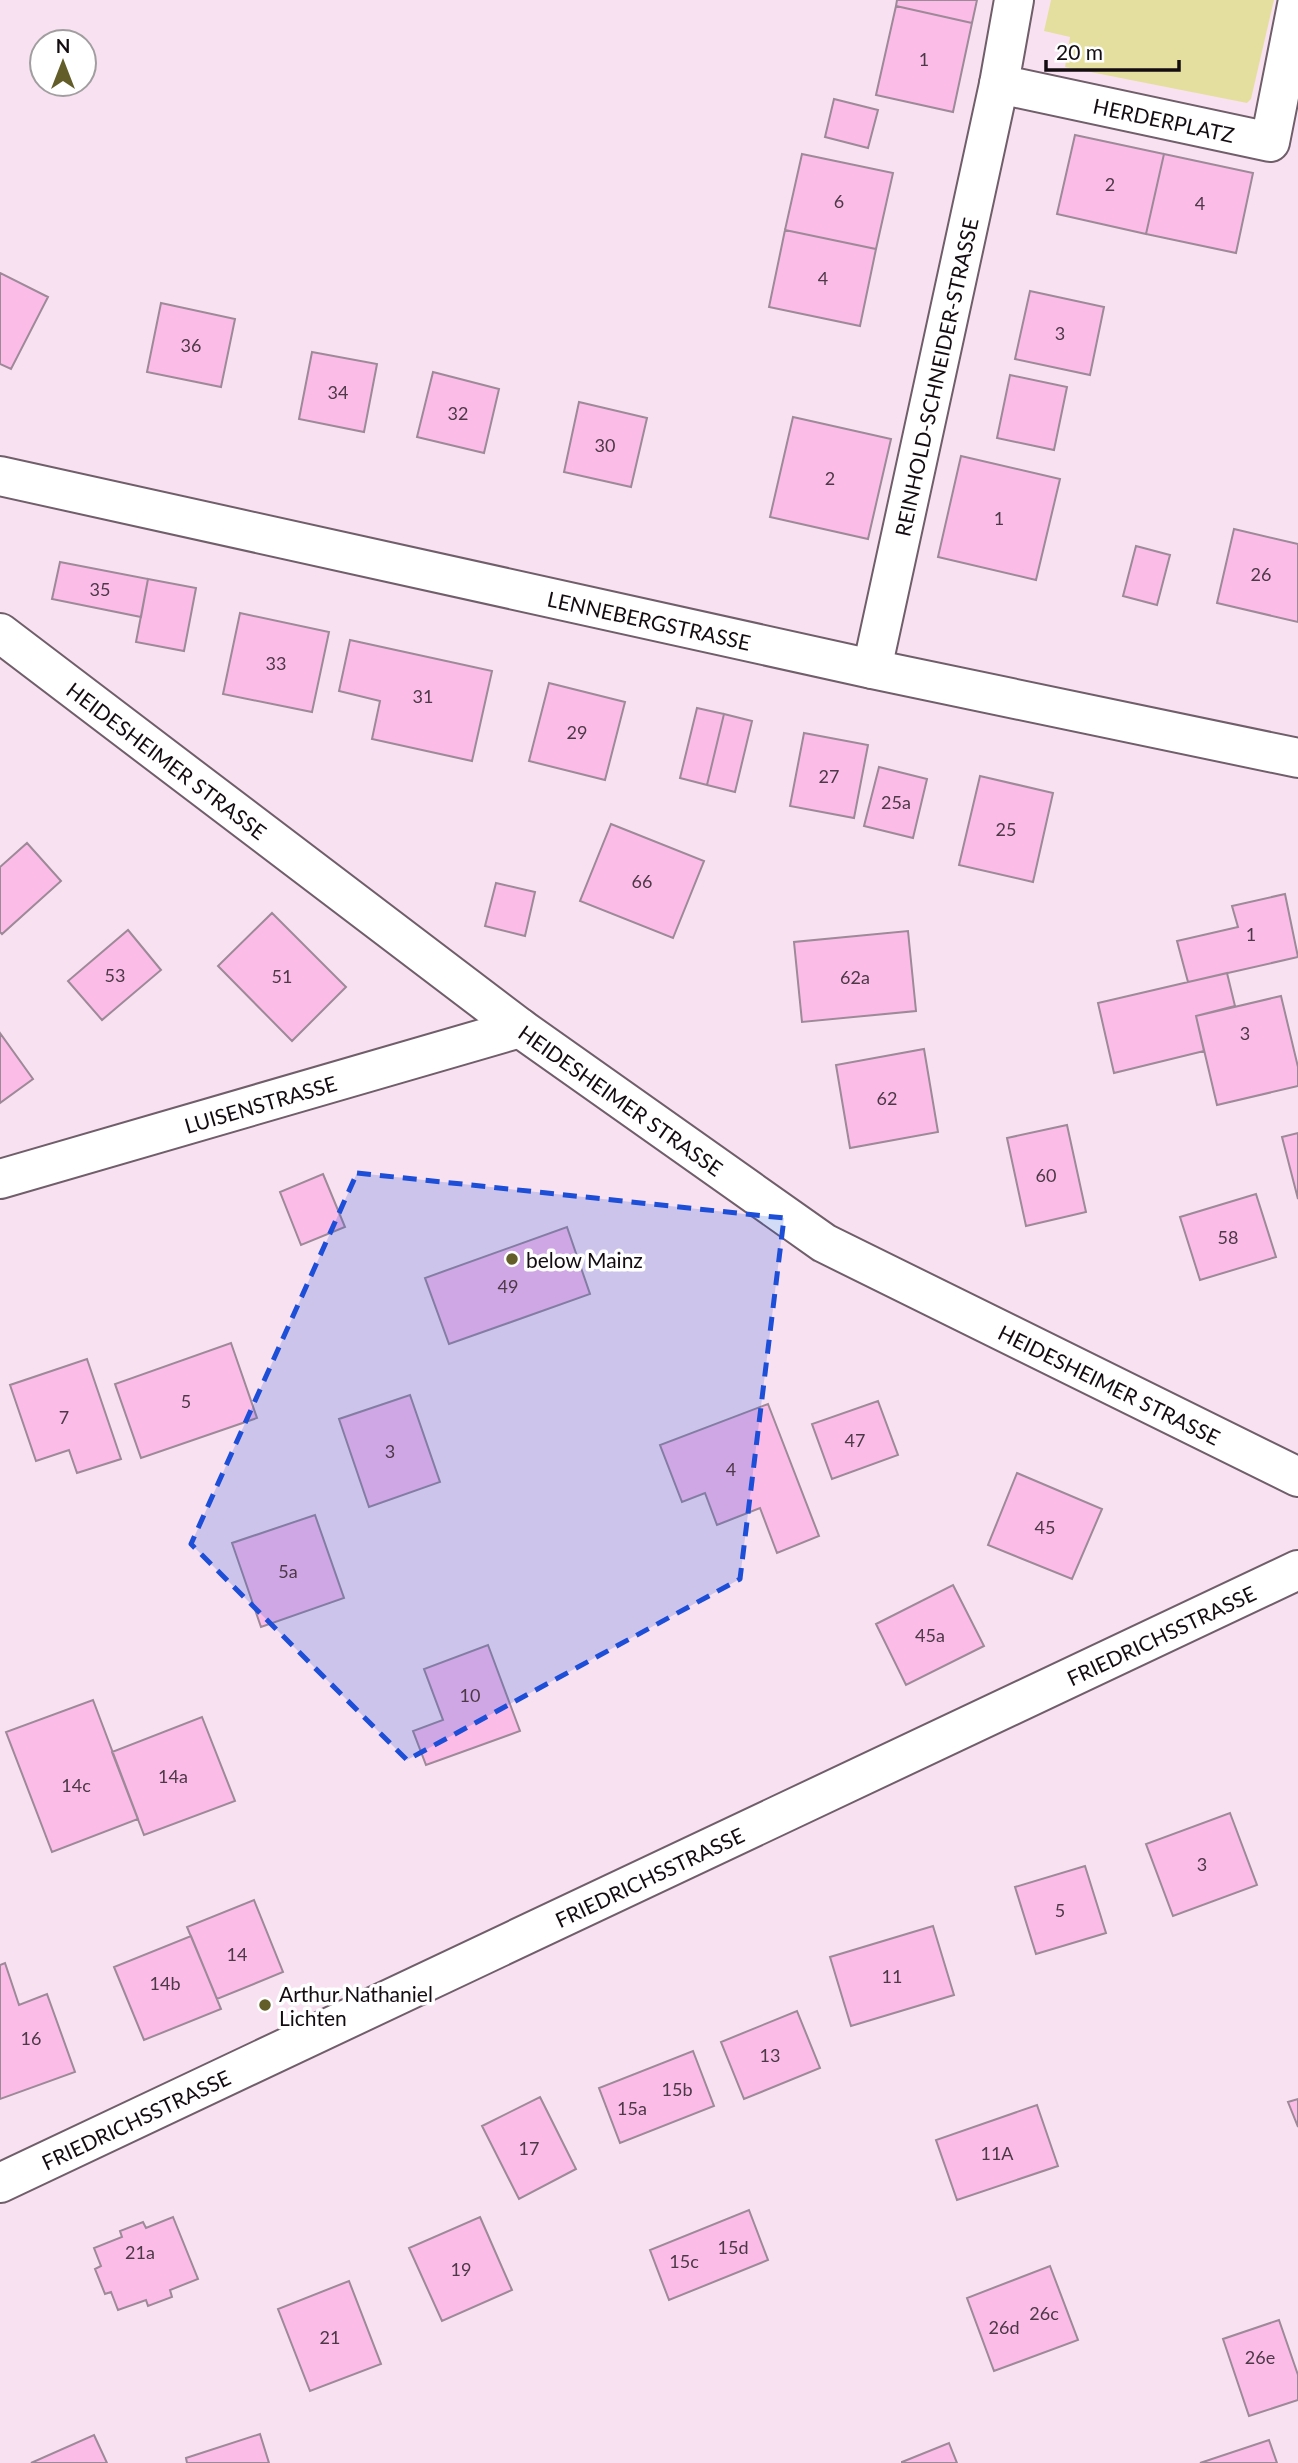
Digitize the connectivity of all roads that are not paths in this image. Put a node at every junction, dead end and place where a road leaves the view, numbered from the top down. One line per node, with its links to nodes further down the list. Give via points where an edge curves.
1 (1014, 0): 3 (street)
2 (1298, 0): 4 (street, HERDERPLATZ)
3 (999, 84): 4 (street, HERDERPLATZ); 7 (street, REINHOLD-SCHNEIDER-STRASSE)
4 (1284, 146)
5 (0, 476): 7 (street, LENNEBERGSTRASSE)
6 (0, 633): 9 (street, HEIDESHEIMER STRASSE)
7 (872, 669): 8 (street, LENNEBERGSTRASSE)
8 (1298, 758)
9 (520, 1028): 10 (street, LUISENSTRASSE); 11 (street, HEIDESHEIMER STRASSE, via 824,1243)
10 (0, 1180)
11 (1298, 1477)
12 (1298, 1570): 13 (street, FRIEDRICHSSTRASSE)
13 (0, 2183)

